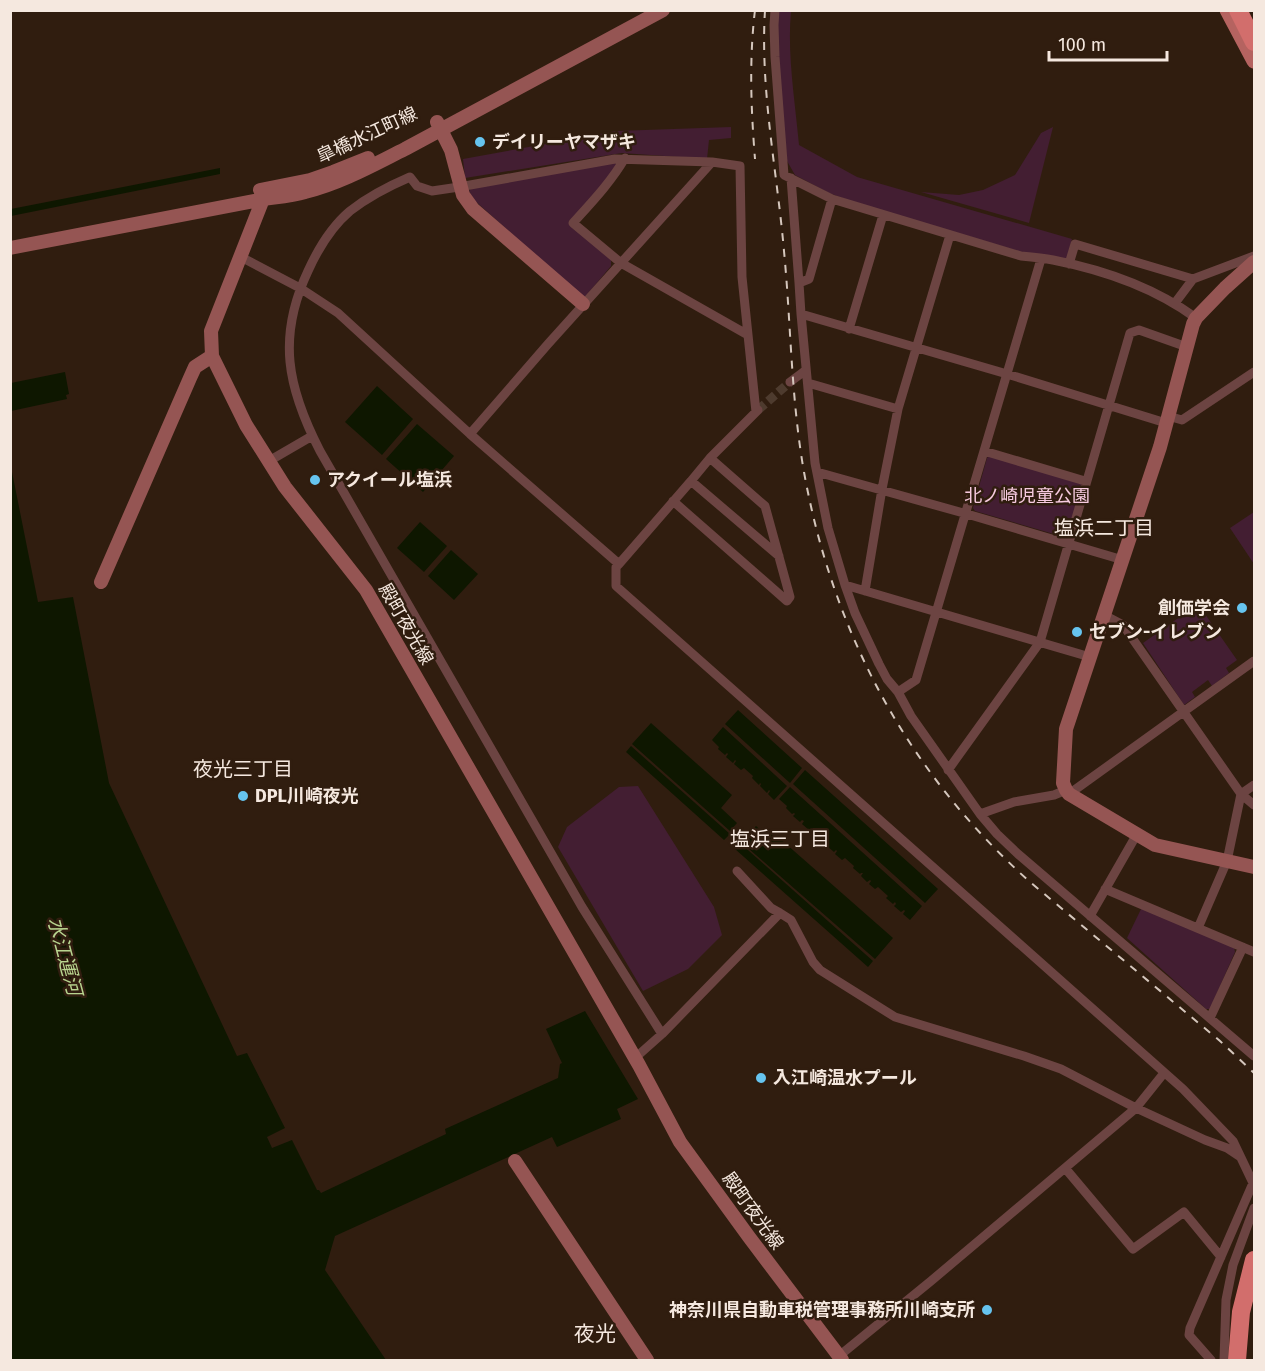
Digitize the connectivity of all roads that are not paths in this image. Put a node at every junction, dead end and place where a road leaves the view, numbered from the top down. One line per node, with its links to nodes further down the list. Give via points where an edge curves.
1 (643, 10): 10 (street, 皐橋水江町線)
2 (663, 10): 10 (street)
3 (775, 10): 13 (street, via 784,176)
4 (1227, 10): 9 (main road)
5 (1238, 10): 8 (highway)
6 (1250, 10): 7 (highway)
7 (1254, 20)
8 (1254, 42)
9 (1254, 62)
10 (439, 126): 14 (street, via 451,150); 15 (street, 皐橋水江町線, via 357,173 307,192 287,196)
11 (625, 158): 12 (street); 14 (street); 25 (street, via 573,223)
12 (712, 162): 25 (street); 35 (street, via 740,166 742,277)
13 (790, 178): 16 (street); 28 (street)
14 (459, 187): 29 (street, via 432,191 417,186 410,177 375,194 349,212 327,236); 31 (street, via 473,209)
15 (265, 194): 19 (street, 皐橋水江町線); 20 (street, 皐橋水江町線); 22 (street, 殿町夜光線)
16 (832, 199): 17 (street); 28 (street, via 809,279)
17 (883, 214): 18 (street); 34 (street)
18 (950, 235): 23 (street); 37 (street)
19 (10, 239)
20 (10, 248)
21 (1254, 256): 27 (street)
22 (241, 257): 29 (street); 38 (street, 殿町夜光線, via 212,331)
23 (1041, 259): 26 (street); 41 (street)
24 (1254, 262): 33 (street)
25 (621, 263): 31 (street); 35 (street)
26 (1069, 264): 27 (street, via 1075,244); 30 (street, via 1111,275)
27 (1193, 279): 30 (street)
28 (799, 283): 32 (street)
29 (300, 288): 47 (street, via 338,313); 48 (street, via 289,334 290,357 292,381)
30 (1175, 303): 33 (street)
31 (583, 304): 47 (street)
32 (801, 314): 34 (street); 39 (street)
33 (1196, 318): 36 (street)
34 (849, 329): 37 (street)
35 (748, 335): 50 (street, via 757,411)
36 (1187, 347): 44 (street, via 1139,330 1130,333); 46 (street)
37 (916, 349): 41 (street); 45 (street)
38 (212, 356): 51 (street, 殿町夜光線, via 246,426); 62 (street, via 195,367)
39 (806, 370): 42 (street); 43 (street)
40 (1254, 372): 46 (street, via 1182,420)
41 (1007, 374): 44 (street); 49 (street)
42 (790, 382)
43 (808, 383): 45 (street); 52 (street)
44 (1108, 406): 46 (street); 54 (street)
45 (898, 409): 55 (street)
46 (1167, 419): 60 (street)
47 (470, 435): 61 (street)
48 (312, 436): 51 (street); 89 (street, via 576,897)
49 (984, 451): 54 (street); 57 (street)
50 (710, 458): 53 (street); 59 (street, via 765,506)
51 (269, 461): 91 (street, 殿町夜光線, via 366,590)
52 (817, 472): 55 (street); 63 (street, via 828,528)
53 (691, 481): 56 (street); 59 (street)
54 (1085, 482): 58 (street)
55 (882, 489): 57 (street); 64 (street)
56 (673, 501): 59 (street, via 787,601 790,597); 61 (street)
57 (967, 514): 58 (street); 65 (street)
58 (1068, 543): 60 (street); 67 (street)
59 (779, 556)
60 (1123, 560): 66 (street)
61 (619, 564): 92 (street, via 616,586)
62 (101, 582)
63 (846, 585): 64 (street); 70 (street, via 879,664)
64 (865, 591): 65 (street)
65 (936, 612): 67 (street); 70 (street, via 916,680)
66 (1104, 615): 68 (street); 71 (street, via 1123,625)
67 (1040, 642): 68 (street); 72 (street)
68 (1090, 657): 74 (street, via 1066,729 1063,783)
69 (1254, 661): 71 (street)
70 (898, 692): 72 (street)
71 (1184, 712): 74 (street); 75 (street)
72 (948, 770): 77 (street)
73 (1254, 785): 75 (street)
74 (1067, 792): 77 (street, via 1014,802); 78 (street)
75 (1241, 794): 76 (street); 79 (street)
76 (1254, 806)
77 (980, 814): 84 (street, via 1018,854)
78 (1137, 834): 79 (street, via 1158,846); 82 (street)
79 (1227, 861): 80 (street); 85 (street)
80 (1254, 867)
81 (737, 871): 83 (street)
82 (1105, 889): 84 (street); 85 (street)
83 (780, 913): 89 (street); 93 (street, via 791,920 820,970 895,1017 1061,1069)
84 (1090, 916): 88 (street)
85 (1198, 928): 86 (street)
86 (1243, 947): 87 (street); 88 (street)
87 (1254, 952)
88 (1210, 1018): 90 (street)
89 (662, 1034): 91 (street)
90 (1254, 1056)
91 (640, 1066): 102 (street, 殿町夜光線, via 680,1142)
92 (1164, 1073): 93 (street); 94 (street, via 1224,1130)
93 (1136, 1108): 94 (street); 96 (street)
94 (1241, 1157): 97 (street)
95 (515, 1161): 103 (street)
96 (1065, 1168): 99 (street, via 1133,1249 1184,1212); 102 (street)
97 (1254, 1184): 99 (street)
98 (1254, 1208): 105 (street, via 1233,1265 1226,1300)
99 (1221, 1257): 104 (street, via 1189,1335)
100 (1254, 1260): 105 (highway, via 1241,1312)
101 (1254, 1303): 105 (highway, via 1249,1338)
102 (840, 1358)
103 (647, 1360)
104 (1212, 1360)
105 (1239, 1360)

